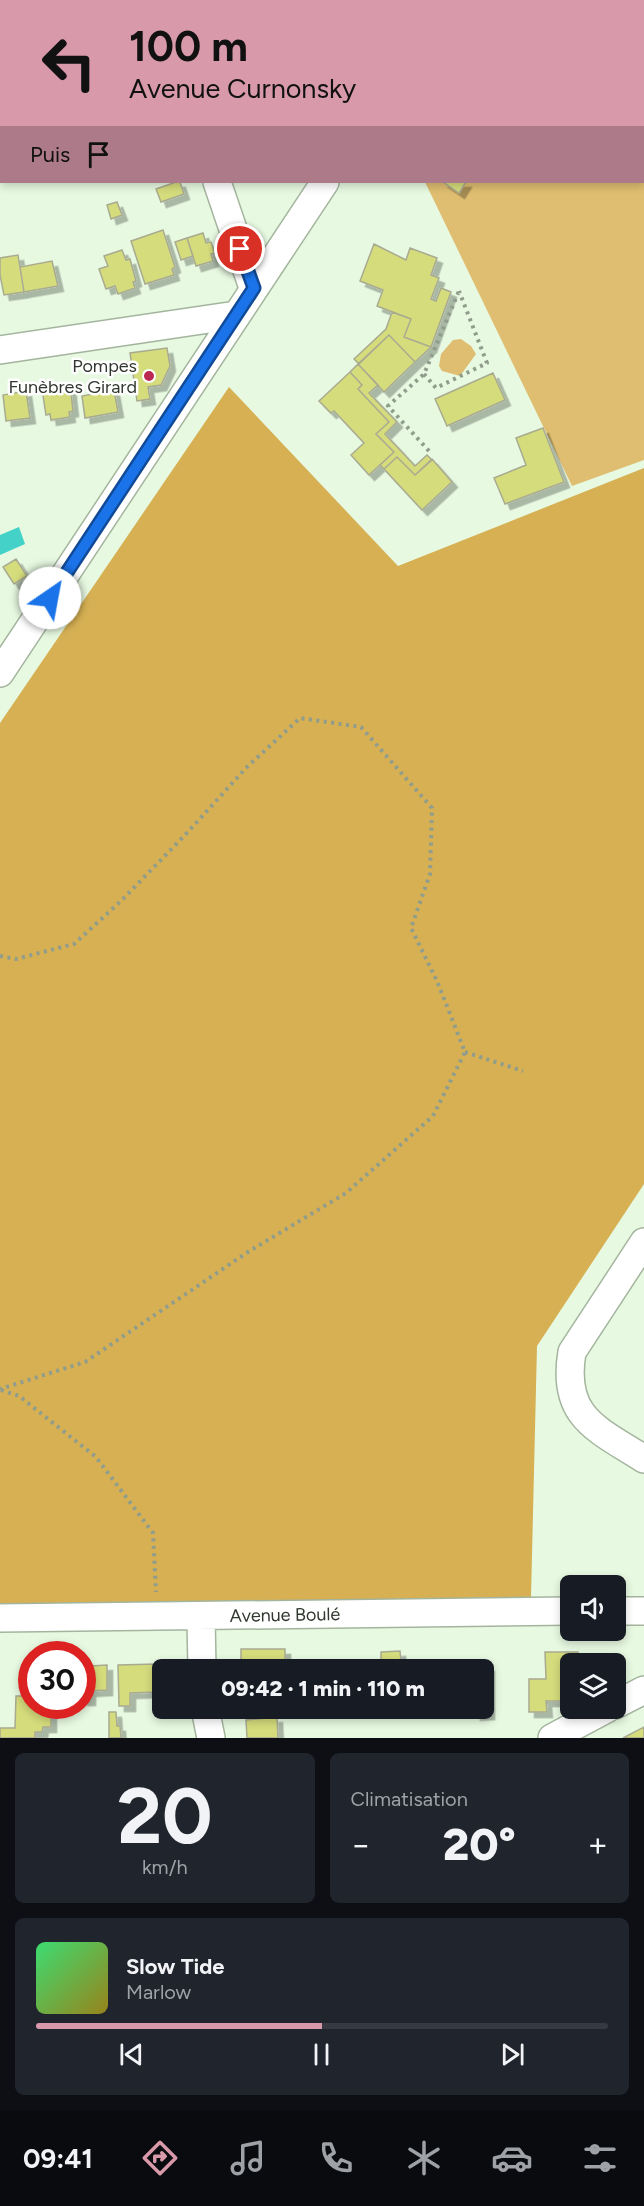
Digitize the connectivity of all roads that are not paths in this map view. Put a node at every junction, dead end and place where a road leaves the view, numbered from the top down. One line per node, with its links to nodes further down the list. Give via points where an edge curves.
1 (217, 183): 3 (street)
2 (323, 183): 3 (street)
3 (254, 288): 4 (street)
4 (236, 315): 5 (street); 6 (street)
5 (0, 350)
6 (0, 673)
7 (644, 1242): 8 (street, via 572,1352 569,1369 572,1393 581,1414)
8 (644, 1459)
9 (560, 1611): 12 (street, Avenue Boulé)
10 (626, 1611): 11 (street)
11 (644, 1611)
12 (201, 1617): 13 (street, Avenue Boulé); 14 (street)
13 (0, 1618)
14 (202, 1659)
15 (644, 1690): 16 (street)
16 (626, 1699)
17 (207, 1719): 19 (street)
18 (587, 1719): 20 (street)
19 (211, 1738)
20 (552, 1738)

